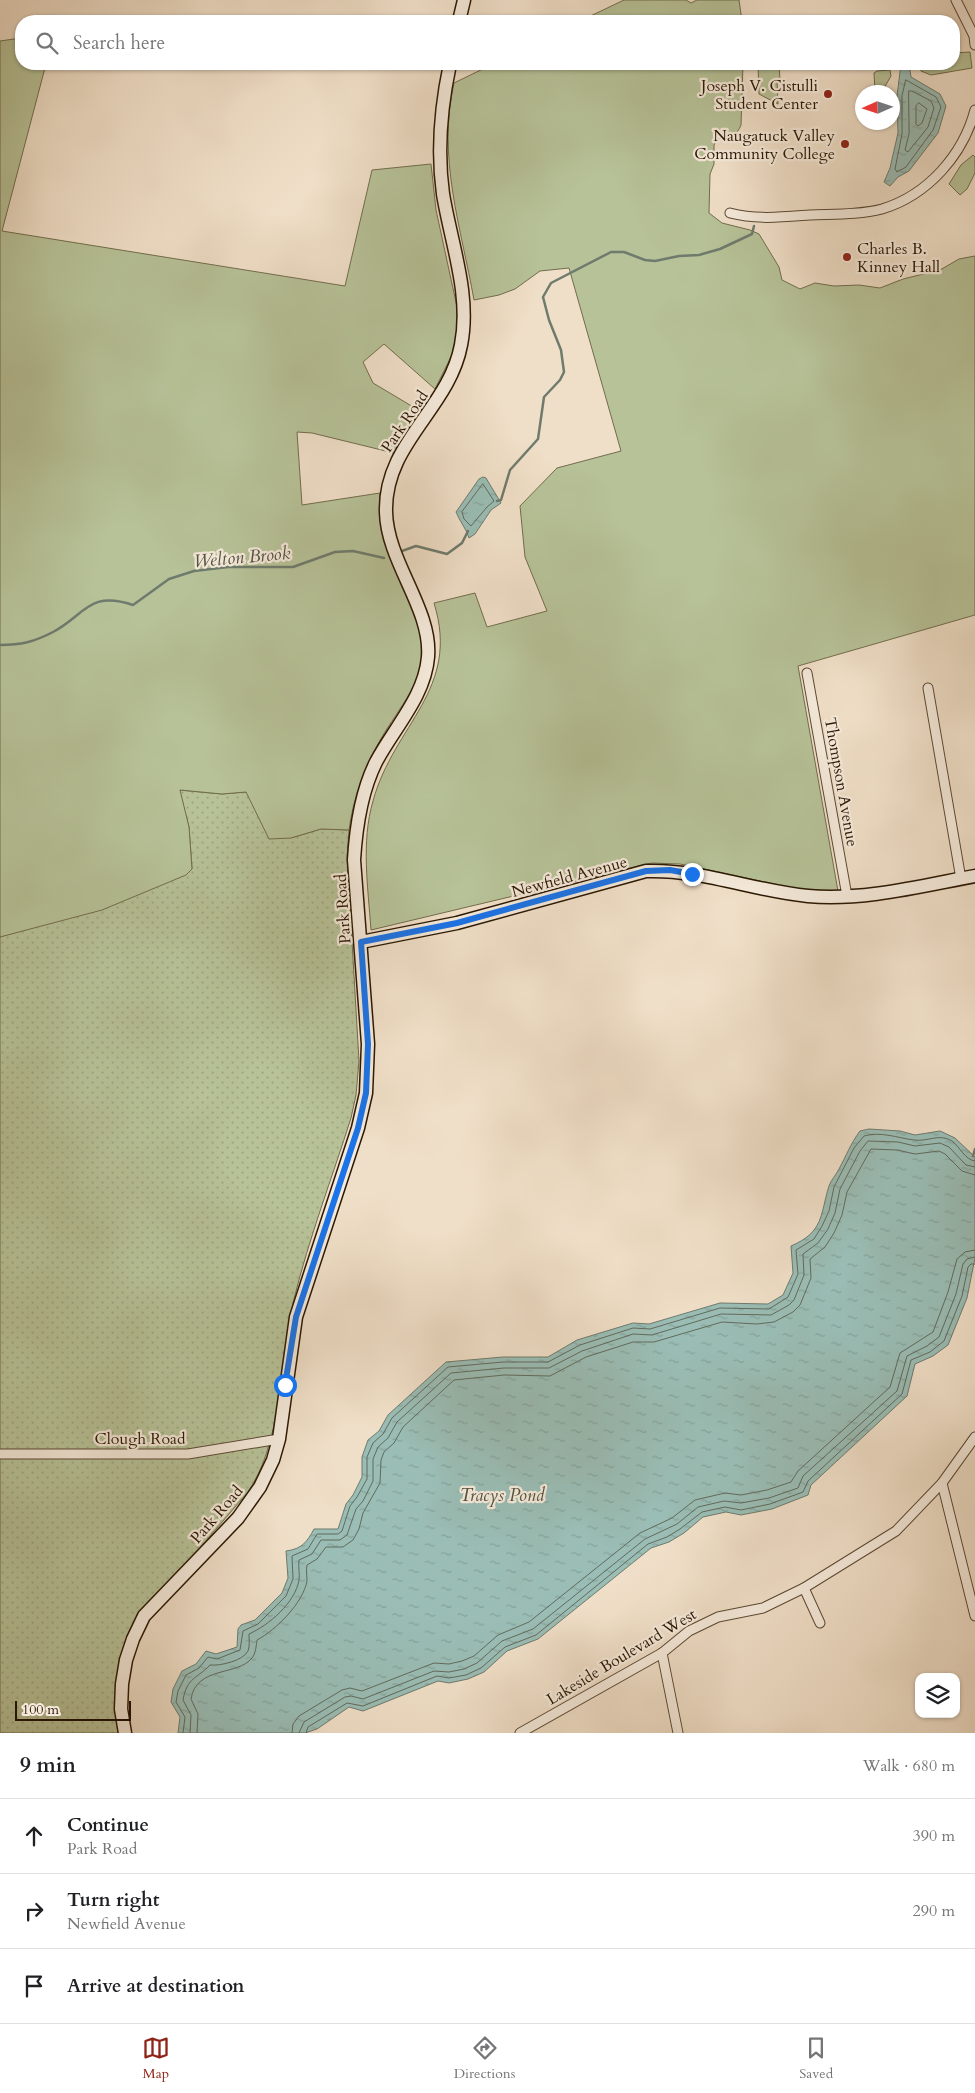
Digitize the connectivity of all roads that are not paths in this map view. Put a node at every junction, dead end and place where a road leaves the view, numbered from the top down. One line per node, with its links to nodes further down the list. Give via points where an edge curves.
1 (464, 0): 3 (main road)
2 (956, 0): 4 (street)
3 (460, 15)
4 (975, 39)
5 (449, 70): 13 (main road, Park Road, via 441,168 448,222 461,280 464,331 452,375 393,467 386,498 392,545 426,630 429,656 423,685 377,762 361,808 354,860)
6 (975, 110): 7 (street, via 966,135 939,175 922,189 882,209 760,218)
7 (730, 213)
8 (807, 673): 12 (street, Thompson Avenue)
9 (928, 688): 11 (street)
10 (975, 876): 11 (main road, Newfield Avenue)
11 (961, 879): 12 (main road, Newfield Avenue)
12 (847, 896): 13 (main road, Newfield Avenue, via 808,896 670,870 646,871 457,923)
13 (361, 942): 15 (main road, Park Road, via 368,1044 366,1093 358,1128 296,1317)
14 (975, 1437): 17 (street, Lakeside Boulevard West)
15 (279, 1438): 16 (street, Clough Road, via 188,1454); 22 (main road, Park Road, via 260,1487 238,1518 144,1616 125,1668 121,1709)
16 (0, 1454)
17 (942, 1484): 18 (street, Lakeside Boulevard West, via 896,1531); 19 (street)
18 (804, 1588): 20 (street); 21 (street, Lakeside Boulevard West, via 763,1608 718,1617 688,1631)
19 (975, 1616)
20 (820, 1623)
21 (662, 1653): 23 (street, Lakeside Boulevard West); 24 (street)
22 (124, 1733)
23 (520, 1733)
24 (678, 1733)

